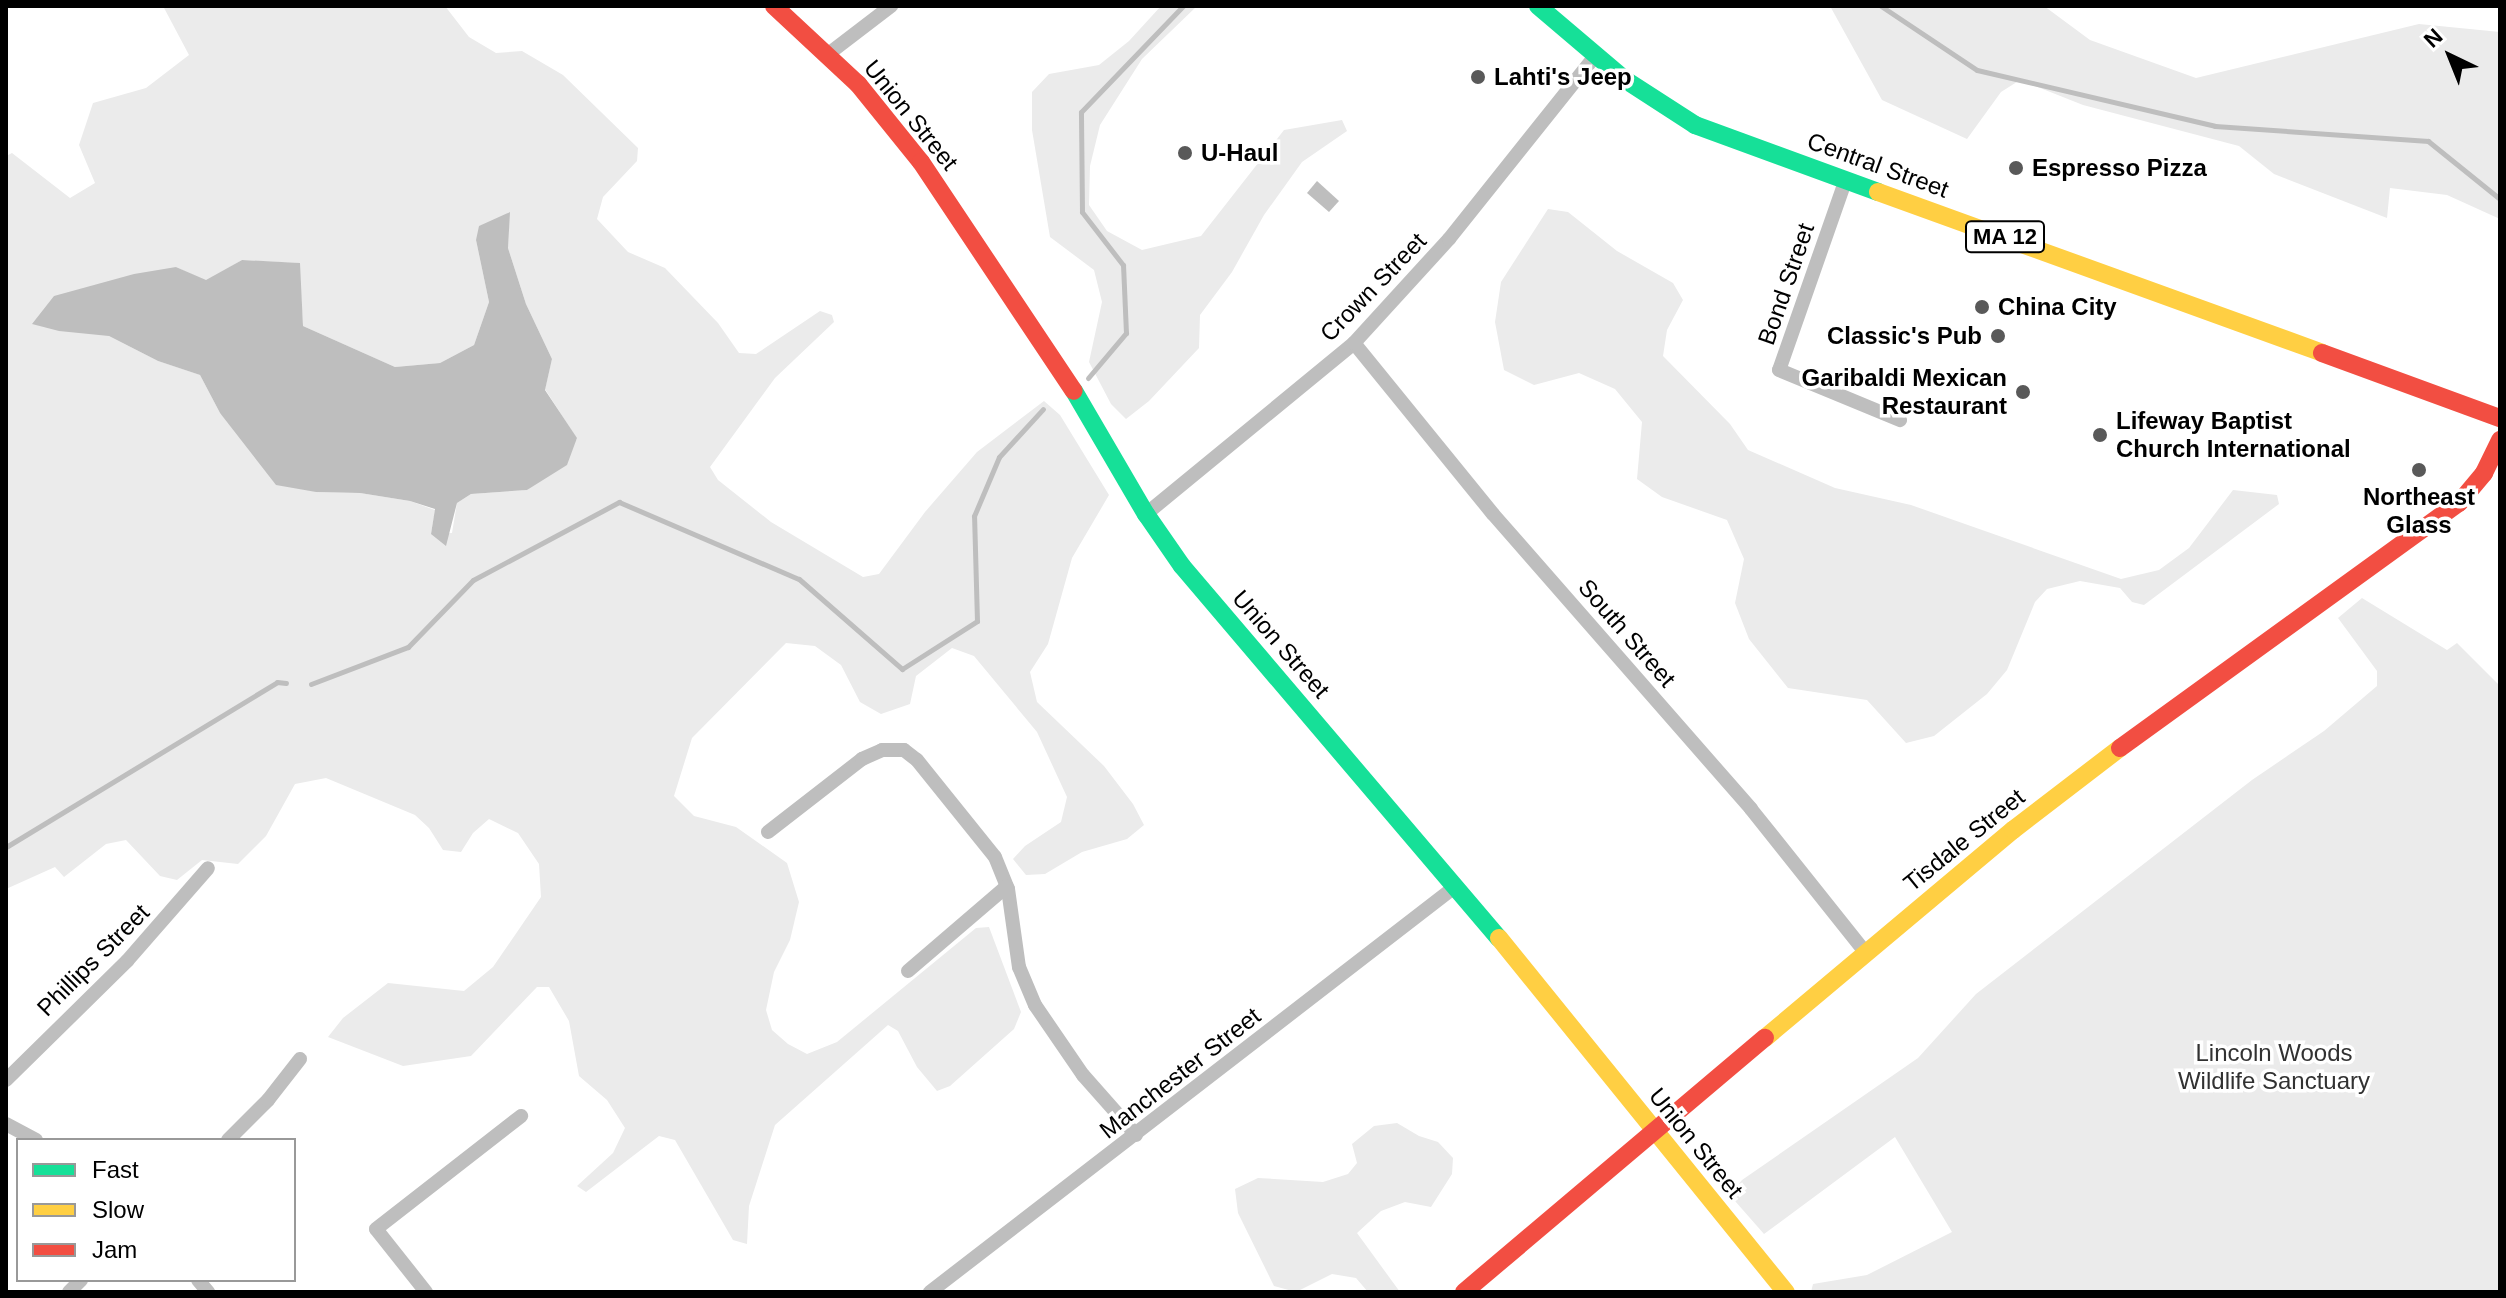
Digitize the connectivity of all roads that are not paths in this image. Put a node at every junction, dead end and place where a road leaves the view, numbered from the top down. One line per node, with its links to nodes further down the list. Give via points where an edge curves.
1 (774, 6): 4 (main road, Union Street)
2 (891, 6): 4 (street)
3 (1538, 6): 5 (main road, Central Street / MA 12)
4 (827, 55): 11 (main road, Union Street, via 858,84 930,174 1060,368)
5 (1596, 55): 6 (main road, Central Street / MA 12, via 1695,125); 7 (street, Crown Street, via 1440,249)
6 (1846, 179): 8 (main road, Central Street / MA 12); 9 (street, Bond Street, via 1779,370)
7 (1354, 343): 11 (street, Crown Street); 16 (street, South Street, via 1493,514 1751,809)
8 (2500, 418)
9 (1900, 420)
10 (2500, 440): 16 (main road, Tisdale Street, via 2484,473 2459,503 2104,760)
11 (1146, 514): 15 (main road, Union Street, via 1224,617)
12 (768, 832): 14 (street, via 862,759 882,750 904,750 950,796 995,857)
13 (208, 868): 19 (street, Phillips Street, via 127,961)
14 (1007, 886): 17 (street); 23 (street, via 1019,967 1035,1005 1065,1053)
15 (1456, 886): 22 (main road, Union Street); 23 (street, Manchester Street)
16 (1865, 952): 22 (main road, Tisdale Street)
17 (908, 971)
18 (300, 1059): 25 (street)
19 (6, 1080)
20 (521, 1116): 26 (street, via 376,1229)
21 (6, 1124): 24 (street)
22 (1654, 1129): 28 (main road, Tisdale Street); 29 (main road, Union Street)
23 (1136, 1135): 27 (street, Manchester Street)
24 (32, 1138)
25 (230, 1138)
26 (426, 1292)
27 (930, 1292)
28 (1464, 1292)
29 (1786, 1292)

